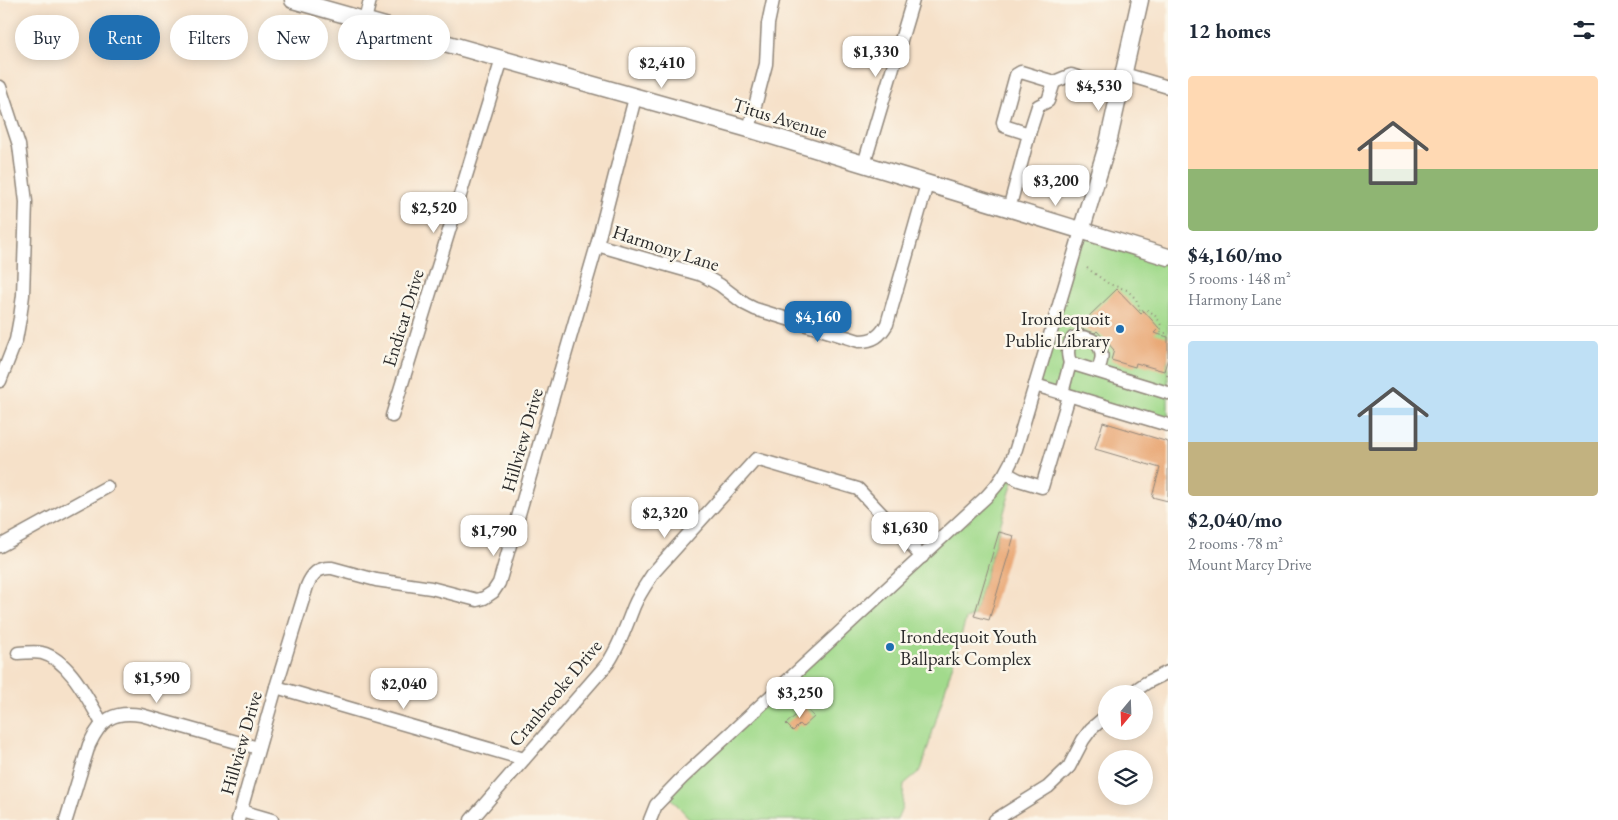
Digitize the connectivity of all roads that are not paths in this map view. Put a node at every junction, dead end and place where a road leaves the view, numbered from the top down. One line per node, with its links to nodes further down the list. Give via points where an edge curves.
1 (293, 0): 6 (main road, Titus Avenue)
2 (370, 0): 7 (street)
3 (773, 0): 16 (street, via 766,64)
4 (913, 0): 18 (street)
5 (1140, 0): 10 (main road)
6 (347, 15)
7 (366, 15)
8 (450, 44): 9 (main road, Titus Avenue)
9 (502, 59): 15 (main road, Titus Avenue); 30 (street, Endicar Drive)
10 (1124, 74): 13 (street); 14 (main road)
11 (1054, 82): 14 (street, via 1071,75); 17 (street, via 1048,101 1038,106); 17 (street, via 1021,72 1016,74 1003,122 1004,126)
12 (0, 87): 26 (street, via 19,145 26,202 20,318 16,340)
13 (1168, 87)
14 (1120, 91): 21 (main road)
15 (635, 98): 16 (main road, Titus Avenue); 22 (street, Hillview Drive)
16 (749, 129): 18 (main road, Titus Avenue)
17 (1029, 134): 20 (street)
18 (864, 164): 19 (main road, Titus Avenue)
19 (926, 184): 20 (main road, Titus Avenue); 22 (street, Harmony Lane, via 887,324 882,334 867,341 776,317 745,304 702,275)
20 (1010, 209): 21 (main road, Titus Avenue)
21 (1081, 231): 23 (main road, Titus Avenue); 27 (street)
22 (597, 246): 39 (street, Hillview Drive, via 503,573 493,592 477,600 468,599 431,588 376,580 332,568 318,570 307,586)
23 (1168, 257)
24 (1070, 363): 25 (street); 25 (street, via 1068,345 1073,338 1087,339 1101,348 1103,356); 29 (street)
25 (1097, 371): 28 (street)
26 (0, 380)
27 (1035, 385): 29 (street); 32 (street)
28 (1168, 393)
29 (1066, 394): 31 (street); 32 (street, via 1042,487)
30 (392, 416)
31 (1168, 425)
32 (1006, 473): 35 (street, via 990,493)
33 (107, 487): 34 (street)
34 (0, 546)
35 (922, 557): 43 (street, Cranbrooke Drive, via 858,489 756,459 654,572 634,606 620,644 608,663); 48 (street, via 682,778 656,805)
36 (18, 653): 40 (street, via 41,652 56,659 76,680)
37 (1168, 672): 38 (street)
38 (1143, 685)
39 (276, 687): 42 (street, Hillview Drive); 43 (street)
40 (102, 723): 42 (street, via 118,714 142,715); 45 (street, via 86,753)
41 (1098, 723): 49 (street, via 1083,740 1069,767 1048,787)
42 (258, 748): 44 (street, Hillview Drive)
43 (524, 759): 47 (street, Cranbrooke Drive)
44 (240, 815): 46 (street)
45 (66, 820)
46 (272, 820)
47 (472, 820)
48 (650, 820)
49 (995, 820)

